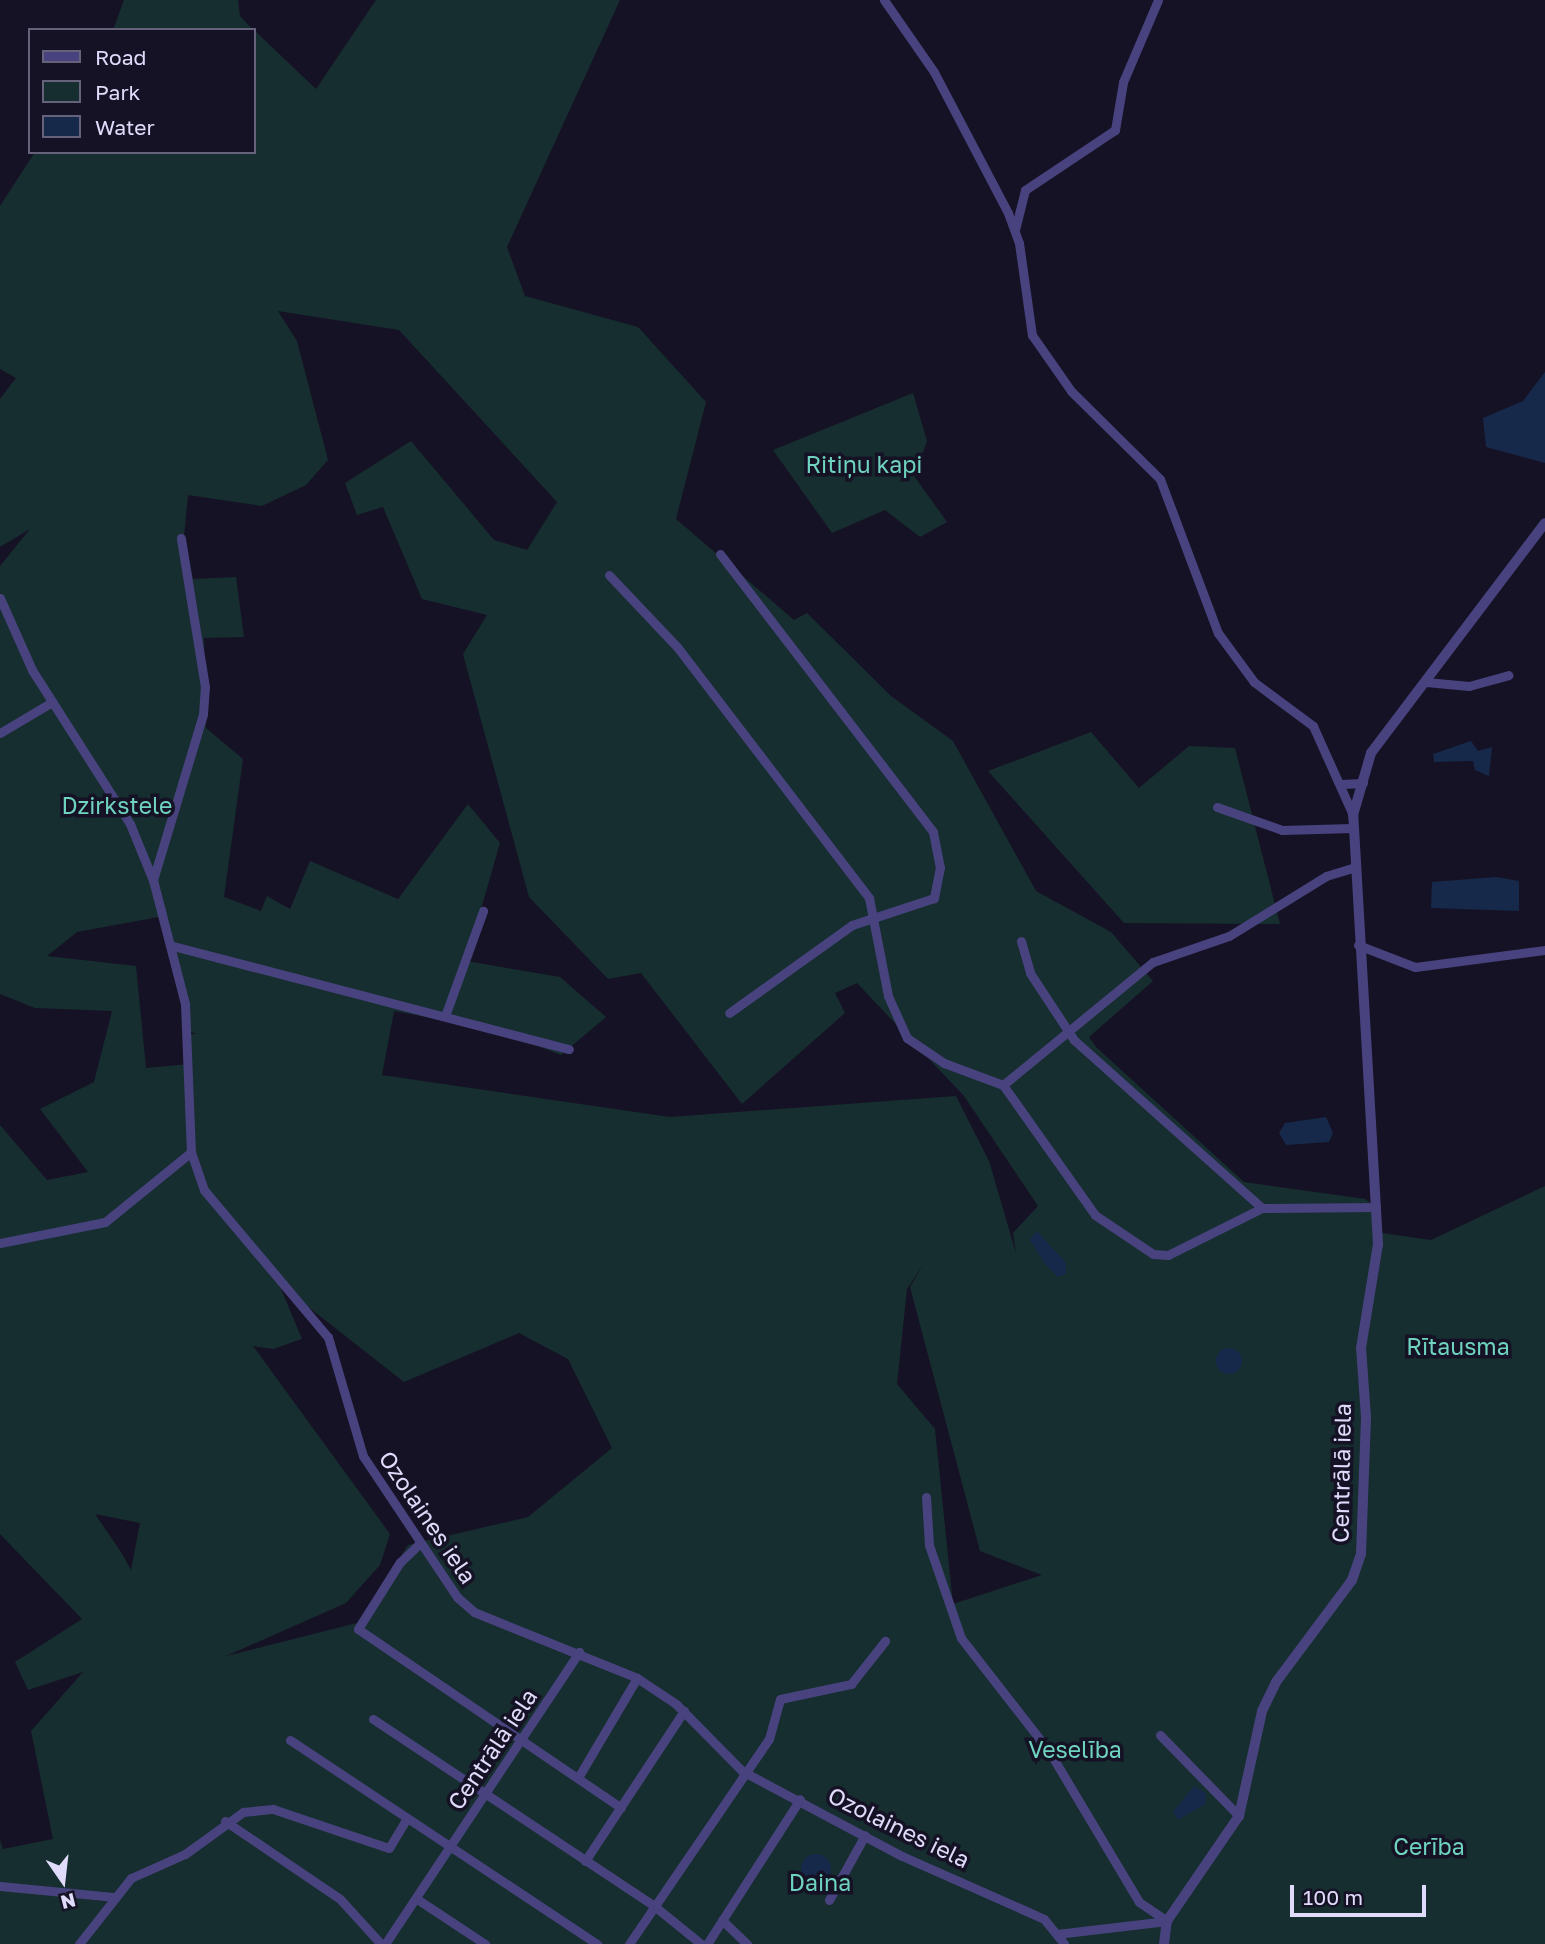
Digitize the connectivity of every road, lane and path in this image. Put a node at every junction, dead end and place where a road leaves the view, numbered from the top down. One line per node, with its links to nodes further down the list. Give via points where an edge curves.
1 (884, 0): 3 (street, via 934,72)
2 (1158, 0): 3 (street, via 1123,82 1115,130 1025,190)
3 (1015, 232): 14 (street, via 1032,335 1047,360 1103,426 1149,464 1174,504 1218,633 1254,682 1313,726)
4 (1545, 523): 10 (street, Centrālā iela)
5 (181, 538): 19 (street, via 205,687 203,714)
6 (720, 554): 21 (street, via 939,846 934,898)
7 (608, 575): 21 (street, via 678,648 869,898)
8 (0, 598): 11 (street, Ozolaines iela)
9 (1509, 675): 10 (street, via 1469,685)
10 (1426, 682): 13 (street, Centrālā iela, via 1371,753)
11 (52, 702): 12 (street); 19 (street, Ozolaines iela, via 130,824)
12 (0, 733)
13 (1363, 783): 14 (street); 16 (street, Centrālā iela)
14 (1342, 784): 16 (street)
15 (1217, 807): 17 (street, via 1282,830)
16 (1353, 815): 17 (street, Centrālā iela)
17 (1352, 828): 18 (street, Centrālā iela)
18 (1352, 868): 23 (street, Centrālā iela); 28 (street, via 1326,876 1229,936 1153,962)
19 (153, 880): 24 (street, Ozolaines iela)
20 (483, 911): 27 (street)
21 (878, 920): 26 (street, via 852,926); 30 (street, via 888,996 907,1038 944,1063)
22 (1021, 942): 28 (street, via 1030,973)
23 (1358, 945): 25 (street, via 1415,967); 32 (street, Centrālā iela)
24 (173, 946): 27 (street); 31 (street, Ozolaines iela, via 189,1031)
25 (1545, 950)
26 (729, 1013)
27 (445, 1016): 29 (street)
28 (1070, 1032): 30 (street); 33 (street, via 1103,1070)
29 (569, 1049)
30 (1003, 1085): 33 (street, via 1095,1215 1153,1254 1168,1255)
31 (191, 1152): 34 (street, via 105,1222); 36 (street, Ozolaines iela, via 223,1220 328,1337 363,1456)
32 (1376, 1207): 33 (street); 50 (street, Centrālā iela, via 1378,1244 1361,1348 1366,1417 1361,1554 1352,1580 1276,1682 1262,1711)
33 (1262, 1208)
34 (0, 1243)
35 (926, 1497): 62 (street, via 929,1545 961,1638 1035,1730 1139,1902)
36 (420, 1543): 38 (street, Ozolaines iela, via 474,1612); 44 (street, via 400,1562 358,1629)
37 (885, 1642): 45 (street, via 851,1684 780,1699 769,1739)
38 (579, 1652): 39 (street, Ozolaines iela); 44 (street, Centrālā iela)
39 (637, 1678): 40 (street, Ozolaines iela); 46 (street)
40 (684, 1711): 45 (street, Ozolaines iela); 49 (street)
41 (373, 1719): 47 (street)
42 (1160, 1735): 50 (street)
43 (290, 1740): 51 (street)
44 (525, 1742): 46 (street); 47 (street, Centrālā iela)
45 (742, 1771): 48 (street, Ozolaines iela); 60 (street)
46 (579, 1776): 49 (street)
47 (488, 1796): 54 (street, Centrālā iela); 55 (street)
48 (800, 1799): 53 (street, Ozolaines iela); 61 (street)
49 (621, 1808): 55 (street)
50 (1239, 1816): 62 (street, Centrālā iela)
51 (407, 1818): 52 (street, via 389,1849 273,1809); 54 (street)
52 (225, 1821): 57 (street, via 185,1854 131,1878); 65 (street, via 340,1899)
53 (865, 1835): 59 (street); 63 (street, Ozolaines iela, via 1044,1919)
54 (451, 1846): 58 (street, Centrālā iela); 67 (street)
55 (585, 1861): 60 (street)
56 (0, 1886): 57 (street)
57 (116, 1897): 64 (street)
58 (417, 1899): 65 (street, Centrālā iela); 66 (street)
59 (829, 1900)
60 (653, 1905): 68 (street); 69 (street)
61 (722, 1920): 70 (street); 71 (street)
62 (1167, 1921): 63 (street); 73 (street, Centrālā iela)
63 (1058, 1934): 72 (street, Ozolaines iela)
64 (79, 1944)
65 (383, 1944)
66 (485, 1944)
67 (597, 1944)
68 (629, 1944)
69 (701, 1944)
70 (707, 1944)
71 (747, 1944)
72 (1064, 1944)
73 (1164, 1944)

